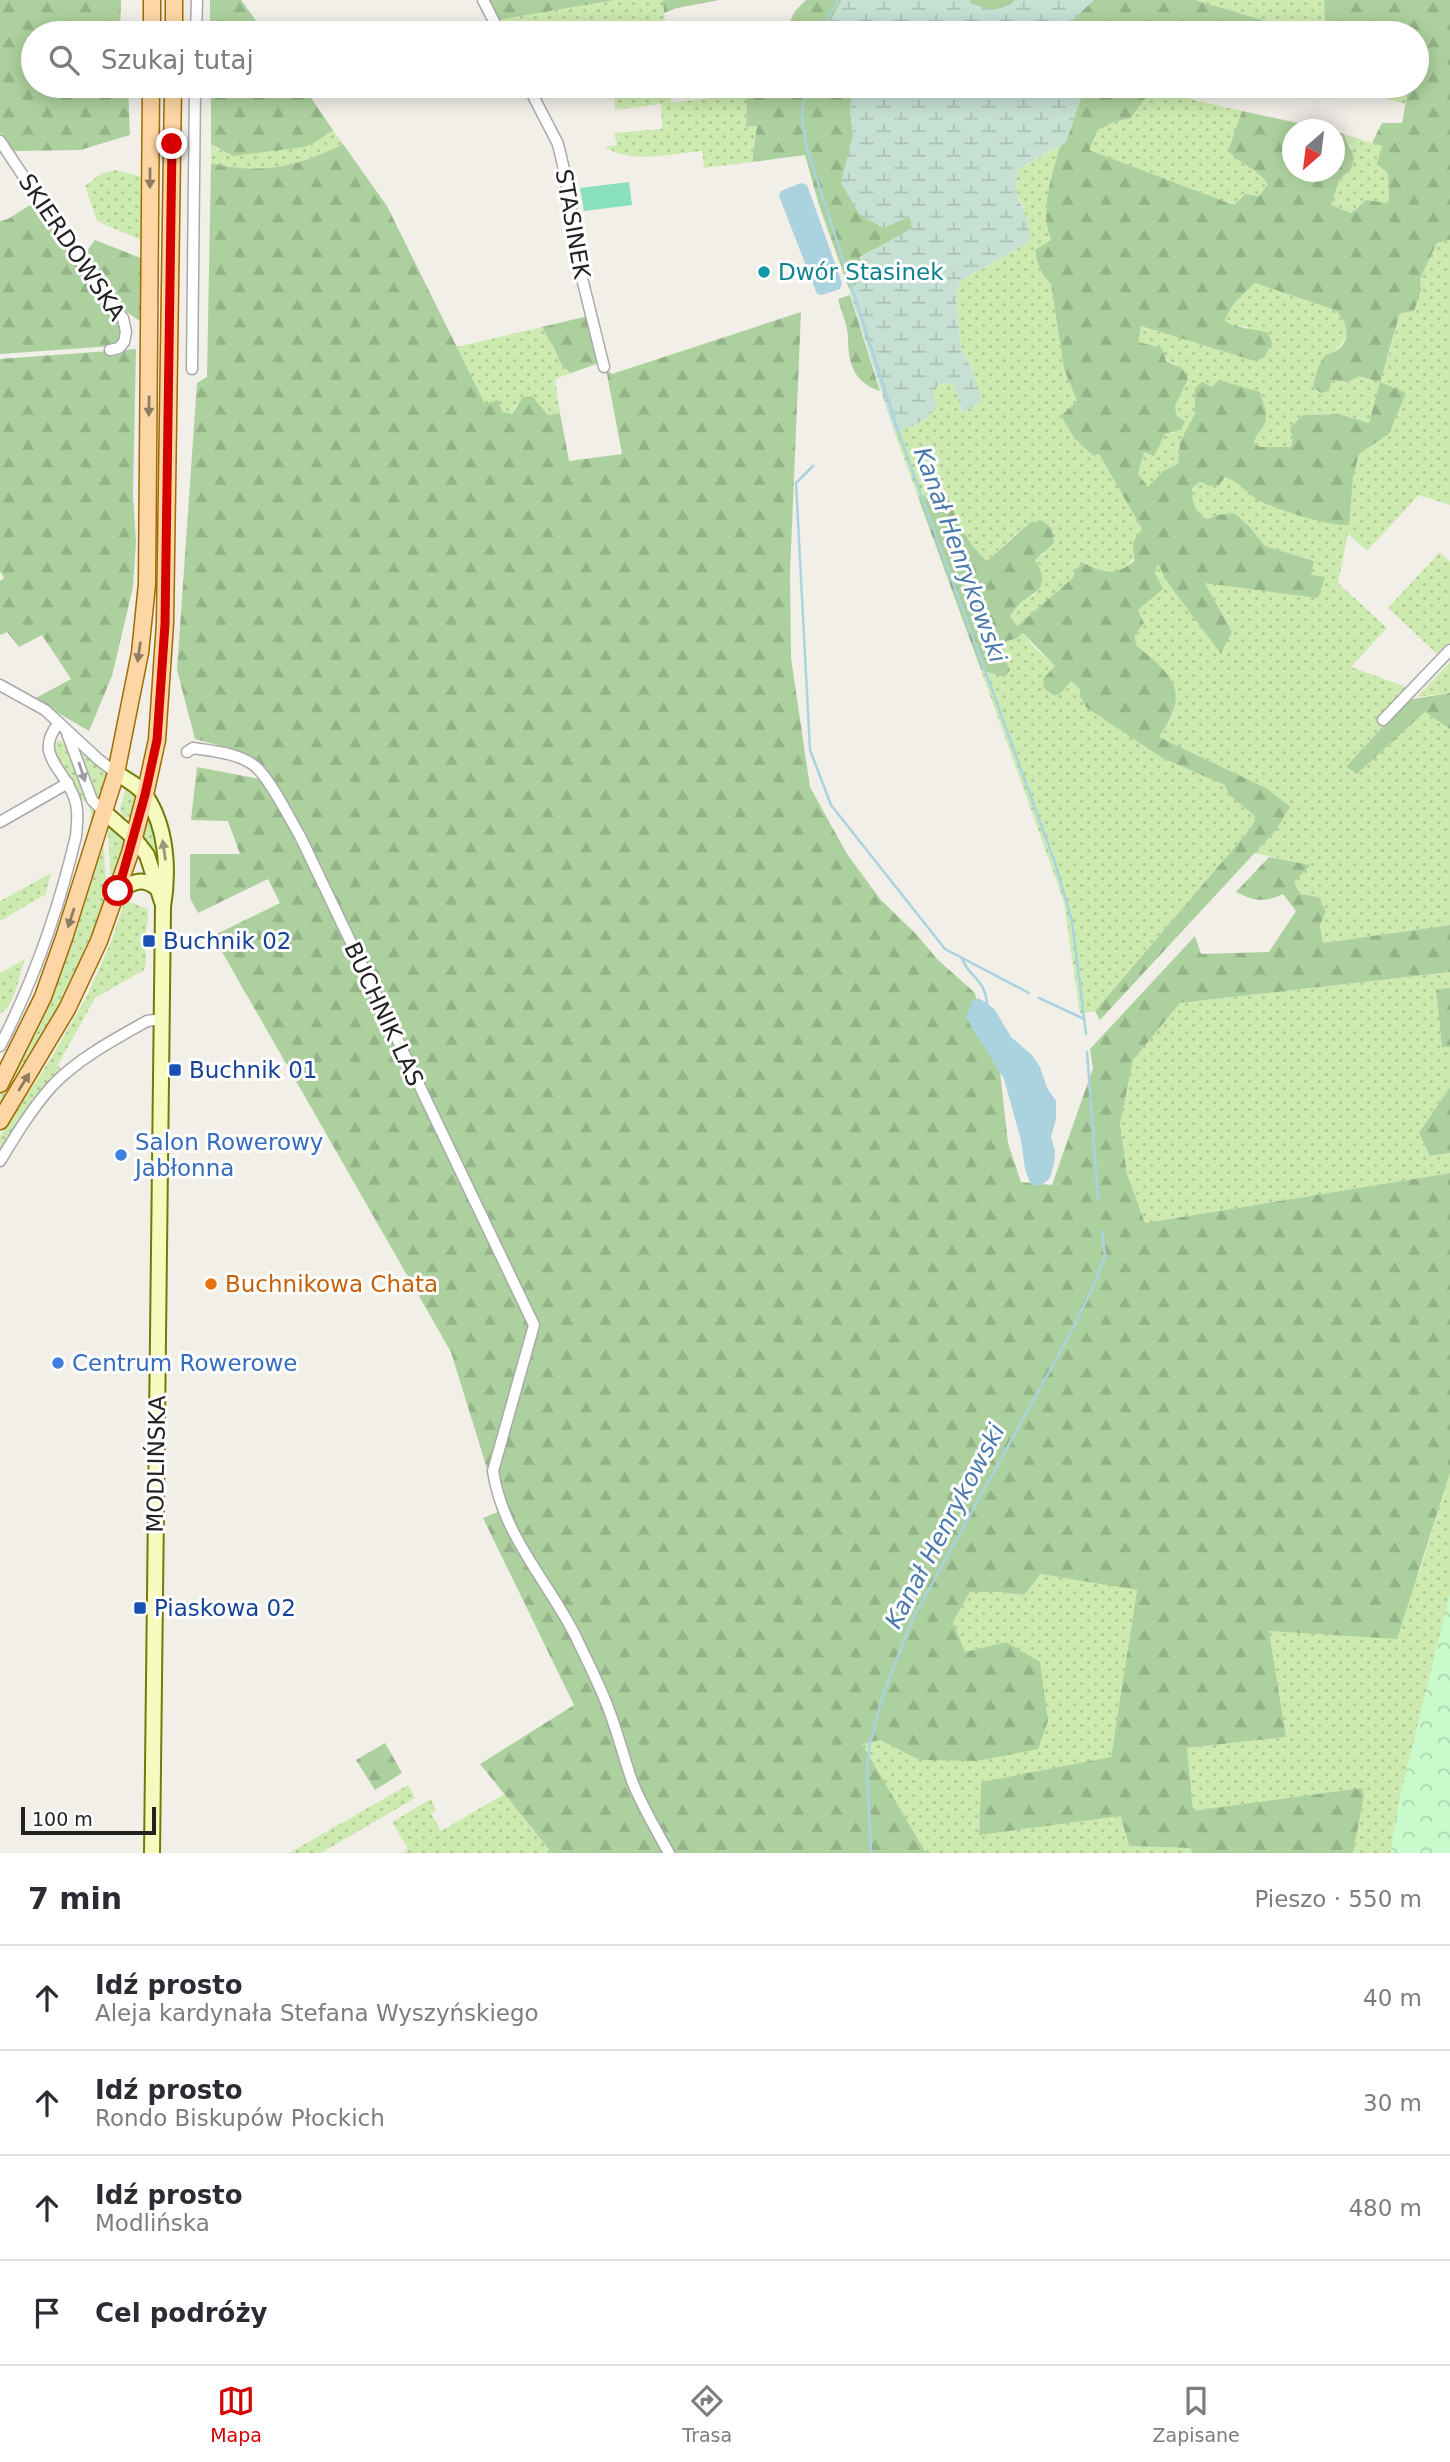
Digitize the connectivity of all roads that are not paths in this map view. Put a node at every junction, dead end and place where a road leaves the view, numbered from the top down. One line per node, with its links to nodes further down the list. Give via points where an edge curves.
1 (152, 0): 5 (main road)
2 (175, 0): 6 (main road)
3 (197, 0): 7 (street)
4 (482, 0): 8 (street)
5 (152, 21)
6 (174, 21)
7 (196, 21)
8 (493, 21)
9 (151, 98): 21 (main road, one-way to 21, via 147,584)
10 (173, 98): 26 (main road, via 165,624 157,740)
11 (195, 98): 16 (street)
12 (534, 98): 15 (street, STASINEK, via 558,144 580,270)
13 (0, 141): 14 (street, SKIERDOWSKA, via 122,318 123,345)
14 (110, 350)
15 (604, 367)
16 (192, 369)
17 (1450, 650): 19 (street)
18 (0, 685): 20 (street, via 34,703)
19 (1383, 720)
20 (62, 726): 23 (street); 25 (street, via 49,737 47,747); 27 (street, one-way to 27, via 92,800)
21 (123, 743): 23 (street, via 108,757); 24 (main road)
22 (190, 750): 39 (street, BUCHNIK LAS, via 228,754 255,766 274,792 300,836 534,1325 493,1471 495,1487 518,1544 589,1665 633,1784)
23 (98, 759): 24 (street)
24 (116, 773): 26 (main road); 27 (main road)
25 (68, 783): 28 (street); 34 (street, via 77,820 70,858 39,957)
26 (145, 795): 29 (main road); 32 (main road, MODLIŃSKA, one-way to 26, via 167,883 162,836)
27 (103, 811): 29 (main road, MODLIŃSKA); 35 (main road, one-way to 35, via 43,997)
28 (0, 822)
29 (134, 838): 30 (main road, MODLIŃSKA, via 147,855); 31 (main road)
30 (158, 890): 31 (main road, via 140,880); 32 (main road, MODLIŃSKA)
31 (118, 892): 36 (main road, one-way to 31, via 67,1009)
32 (163, 907): 33 (main road, MODLIŃSKA)
33 (162, 1019): 37 (street, via 149,1020 127,1032 62,1077 37,1104); 38 (main road, MODLIŃSKA)
34 (0, 1046)
35 (0, 1084)
36 (0, 1121)
37 (0, 1161)
38 (152, 1853)
39 (668, 1853)

